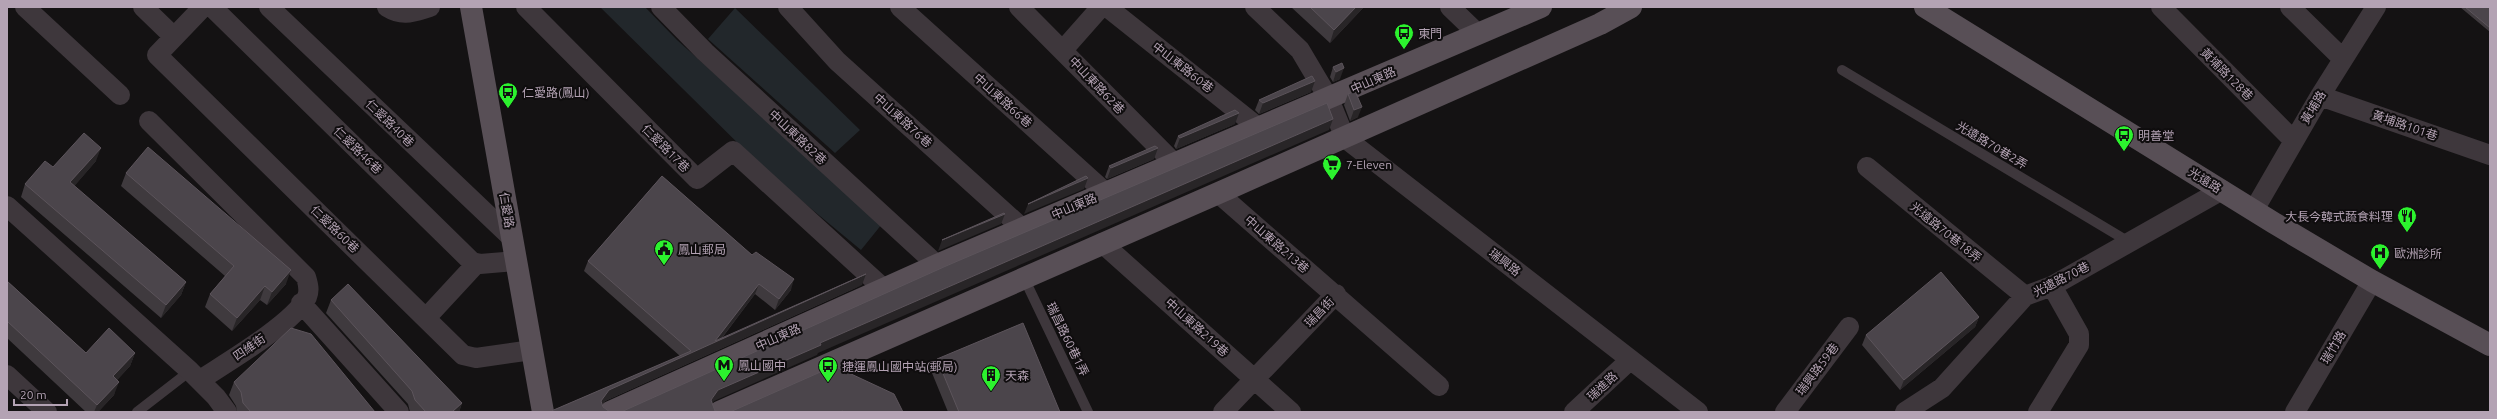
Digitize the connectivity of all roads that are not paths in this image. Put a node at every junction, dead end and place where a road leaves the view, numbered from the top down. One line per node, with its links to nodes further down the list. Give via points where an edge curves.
1 (25, 7): 29 (street)
2 (143, 7): 25 (street)
3 (203, 7): 25 (street)
4 (212, 7): 49 (street, 仁愛路46巷)
5 (269, 7): 45 (street, 仁愛路40巷)
6 (387, 7): 7 (street, via 407,14)
7 (430, 7)
8 (471, 7): 45 (main road, 仁愛路)
9 (526, 7): 54 (street, 仁愛路17巷, via 697,179 733,150)
10 (661, 7): 50 (street, 中山東路82巷, via 705,52)
11 (788, 7): 44 (street, 中山東路76巷, via 837,61)
12 (900, 7): 40 (street, 中山東路66巷)
13 (1019, 7): 26 (street, 中山東路62巷)
14 (1101, 7): 26 (street)
15 (1107, 7): 33 (street, 中山東路60巷)
16 (1255, 7): 31 (street, 瑞興路, via 1300,50)
17 (1450, 7): 24 (street)
18 (1541, 7): 24 (main road, 中山東路)
19 (1631, 7): 34 (main road, via 1600,24)
20 (1925, 7): 39 (main road, 光遠路)
21 (2161, 7): 35 (street, 黃埔路128巷)
22 (2290, 7): 27 (street)
23 (2376, 7): 27 (street, 黃埔路)
24 (1478, 34): 31 (main road, 中山東路)
25 (174, 37): 58 (street, 仁愛路60巷, via 157,55)
26 (1063, 50): 37 (street, 中山東路62巷)
27 (2343, 59): 30 (street, 黃埔路)
28 (1842, 70): 47 (lane, 光遠路70巷2弄)
29 (120, 95)
30 (2320, 96): 35 (street, 黃埔路); 36 (street, 黃埔路101巷)
31 (1329, 99): 33 (main road, 中山東路); 34 (street, 瑞興路)
32 (149, 121): 57 (street, 四維街, via 306,277 309,286 307,297)
33 (1259, 128): 37 (main road, 中山東路)
34 (1345, 138): 41 (main road); 62 (street, 瑞興路)
35 (2294, 141): 43 (street, 黃埔路)
36 (2490, 155)
37 (1175, 164): 40 (main road, 中山東路)
38 (1866, 167): 56 (street, 光遠路70巷18弄)
39 (2222, 190): 43 (main road, 光遠路); 47 (street, 光遠路70巷)
40 (1106, 193): 44 (main road, 中山東路)
41 (1218, 193): 46 (main road); 55 (street, 中山東路213巷)
42 (7, 206): 64 (street)
43 (2254, 210): 52 (main road, 光遠路)
44 (1022, 228): 50 (main road, 中山東路)
45 (512, 238): 48 (main road, 仁愛路)
46 (1102, 242): 51 (main road); 65 (street, 中山東路219巷)
47 (2130, 242): 53 (street, 光遠路70巷)
48 (516, 261): 49 (street); 61 (main road, 仁愛路)
49 (476, 264): 58 (street)
50 (937, 265): 54 (main road, 中山東路)
51 (1024, 278): 73 (main road); 74 (lane, 瑞昌路60巷1弄)
52 (2372, 281): 60 (main road, 光遠路); 82 (street, 瑞竹路)
53 (2052, 286): 56 (street, 光遠路70巷); 81 (street, via 2079,334 2079,345)
54 (884, 289): 72 (main road, 中山東路)
55 (1336, 294): 65 (street, 瑞昌街); 66 (street, 瑞昌街)
56 (2025, 296): 80 (street, 光遠路70巷, via 1942,388)
57 (301, 304): 64 (street, 四維街, via 282,324); 70 (street)
58 (426, 318): 61 (street, 仁愛路60巷, via 469,358)
59 (1849, 327): 79 (street, 瑞興路59巷)
60 (2490, 345)
61 (532, 350): 71 (main road, 仁愛路)
62 (1630, 360): 77 (street, 瑞進路); 78 (street, 瑞興路)
63 (7, 375): 67 (street)
64 (195, 376): 68 (lane); 69 (street)
65 (1254, 379): 75 (street, 瑞昌街); 76 (street, 中山東路219巷)
66 (1439, 386)
67 (47, 412)
68 (137, 412)
69 (227, 412)
70 (399, 412)
71 (543, 412)
72 (610, 412)
73 (719, 412)
74 (1088, 412)
75 (1223, 412)
76 (1291, 412)
77 (1574, 412)
78 (1698, 412)
79 (1785, 412)
80 (1908, 412)
81 (2038, 412)
82 (2294, 412)

